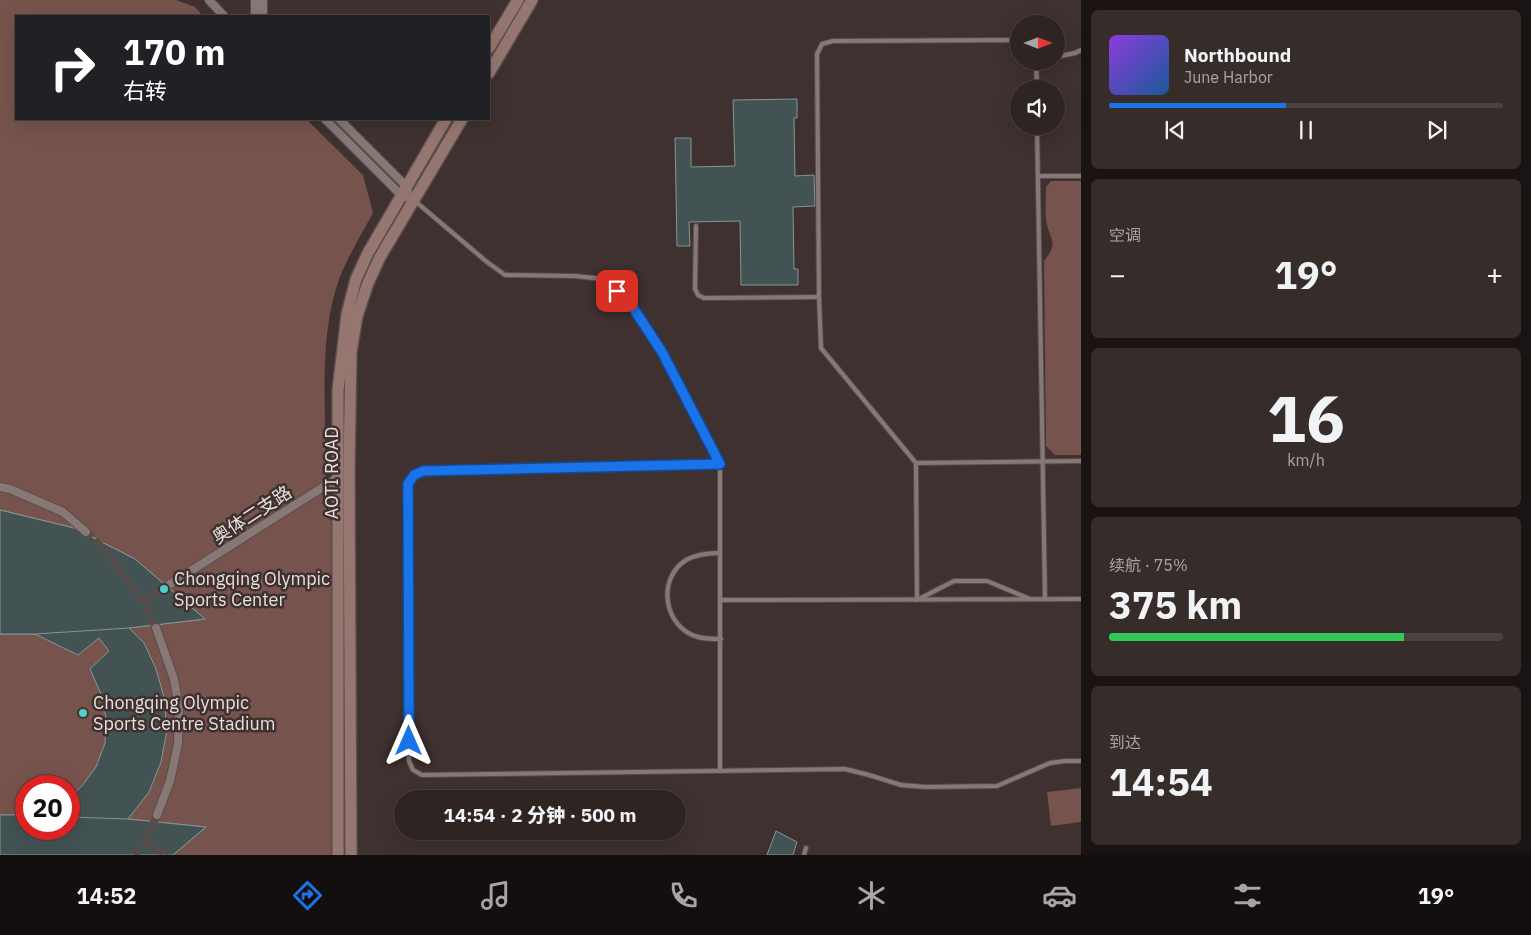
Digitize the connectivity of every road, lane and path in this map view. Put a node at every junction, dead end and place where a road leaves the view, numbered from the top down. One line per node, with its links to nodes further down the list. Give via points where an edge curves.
1 (209, 0): 6 (street)
2 (255, 0): 7 (street)
3 (263, 0): 8 (street)
4 (518, 0): 10 (main road)
5 (532, 0): 13 (main road)
6 (223, 15)
7 (255, 15)
8 (263, 15)
9 (1010, 40): 24 (lane, via 833,41 822,44 817,54)
10 (490, 46)
11 (1081, 50): 12 (lane)
12 (1065, 55)
13 (490, 71)
14 (326, 120): 21 (street)
15 (340, 120): 21 (street)
16 (445, 120): 21 (main road, AOTI ROAD)
17 (461, 120): 22 (main road, AOTI ROAD)
18 (1037, 135): 19 (lane)
19 (1038, 176): 20 (lane); 25 (lane)
20 (1081, 176)
21 (403, 191): 22 (street); 30 (main road, AOTI ROAD, via 356,279 347,314 338,390)
22 (414, 200): 28 (lane, via 505,275 603,279 624,297 662,352); 29 (main road, AOTI ROAD, via 380,257 357,316 352,352)
23 (696, 226): 24 (lane, via 695,289 698,296)
24 (819, 297): 27 (lane, via 821,348)
25 (1043, 461): 26 (lane); 27 (lane); 36 (lane)
26 (1081, 461)
27 (916, 462): 39 (lane)
28 (720, 464): 33 (lane); 43 (lane, via 423,471 414,475 408,484 409,761 413,770 422,775)
29 (349, 470): 30 (street, 奥体二支路); 47 (main road, AOTI ROAD)
30 (338, 477): 34 (street, 奥体二支路); 46 (main road, AOTI ROAD)
31 (0, 487): 32 (street, via 63,512)
32 (86, 532)
33 (720, 553): 38 (lane); 41 (lane, via 698,555 686,561 669,582 667,596 669,609 684,631 697,637)
34 (170, 584)
35 (1030, 599): 36 (lane); 39 (lane); 39 (lane, via 987,581 954,581)
36 (1045, 599): 37 (lane)
37 (1081, 599)
38 (721, 600): 39 (lane); 41 (lane)
39 (917, 600)
40 (156, 628): 44 (street, via 174,679 179,709 178,744 170,781)
41 (721, 639): 43 (lane)
42 (1081, 761): 43 (lane, via 1050,763 997,786 901,785 845,770)
43 (720, 771)
44 (157, 815)
45 (806, 848): 48 (lane)
46 (338, 855)
47 (350, 855)
48 (804, 855)

